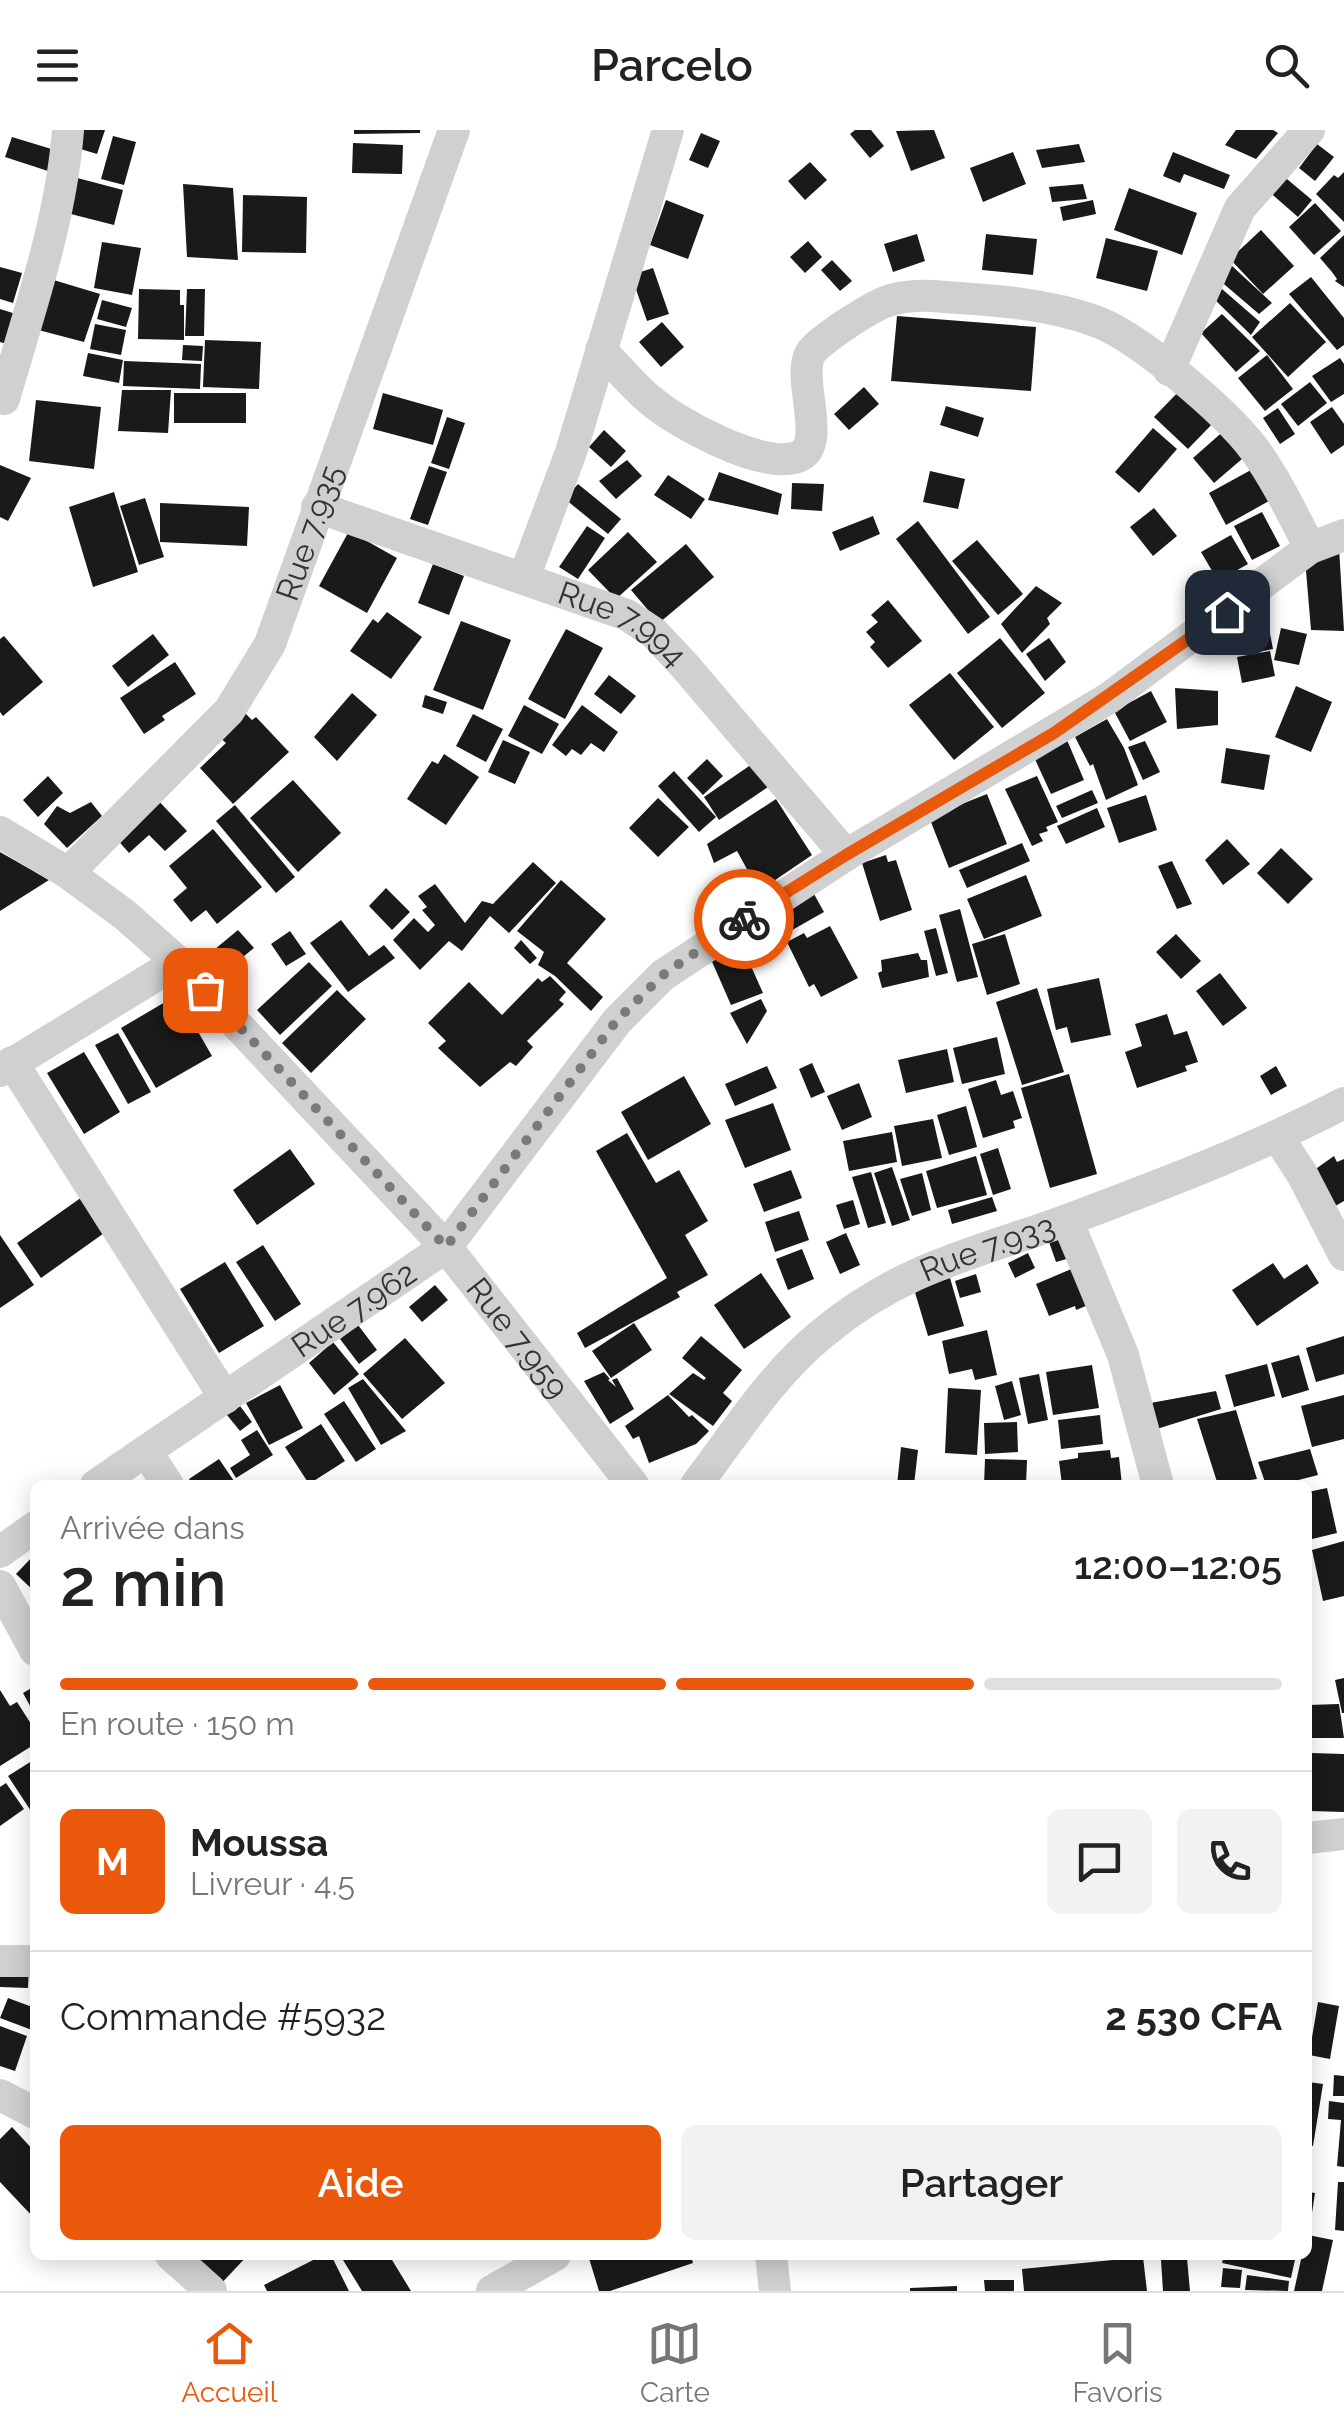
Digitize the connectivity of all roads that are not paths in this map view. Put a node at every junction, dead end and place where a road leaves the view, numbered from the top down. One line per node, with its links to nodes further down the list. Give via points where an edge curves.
1 (68, 130): 7 (street, via 51,236)
2 (454, 130): 8 (street, Rue 7.935)
3 (668, 130): 5 (street)
4 (1309, 130): 6 (street, via 1240,208)
5 (601, 350): 6 (street, via 680,420 753,456 774,458 795,458 813,441 810,353 884,302 923,295 1060,310 1121,332); 11 (street)
6 (1169, 370): 10 (street, via 1253,448)
7 (0, 398)
8 (317, 507): 11 (street, Rue 7.994); 14 (street, Rue 7.935, via 270,644 229,711)
9 (1344, 535): 10 (street, Rue 7.962)
10 (1310, 548): 13 (street, Rue 7.962, via 1109,698)
11 (524, 578): 13 (street, Rue 7.994, via 628,615 654,633)
12 (0, 832): 14 (street, Rue 7.959)
13 (846, 855): 20 (street, Rue 7.962, via 663,975 617,1020)
14 (68, 874): 15 (street, Rue 7.959)
15 (178, 962): 16 (street); 20 (street, Rue 7.959)
16 (6, 1067): 22 (street)
17 (1344, 1104): 18 (street, Rue 7.933)
18 (1278, 1137): 19 (street, Rue 7.933); 21 (street)
19 (1068, 1220): 27 (street, Rue 7.933, via 942,1261 876,1293 820,1334); 28 (street, via 1123,1355)
20 (446, 1247): 22 (street, Rue 7.962); 26 (street, Rue 7.959)
21 (1344, 1255)
22 (225, 1398): 23 (street, Rue 7.962)
23 (146, 1450): 24 (street, Rue 7.962); 25 (street)
24 (103, 1480)
25 (165, 1480)
26 (629, 1480)
27 (700, 1480)
28 (1157, 1480)
29 (30, 1531): 30 (street)
30 (0, 1552)
31 (0, 1586): 32 (street)
32 (30, 1641)
33 (1344, 1834): 34 (street)
34 (1312, 1838)
35 (0, 1961): 36 (street)
36 (30, 1961)
37 (0, 2095): 38 (street)
38 (30, 2110)
39 (176, 2260): 42 (street)
40 (545, 2260): 43 (street)
41 (772, 2260): 44 (street)
42 (210, 2291)
43 (492, 2291)
44 (775, 2291)

